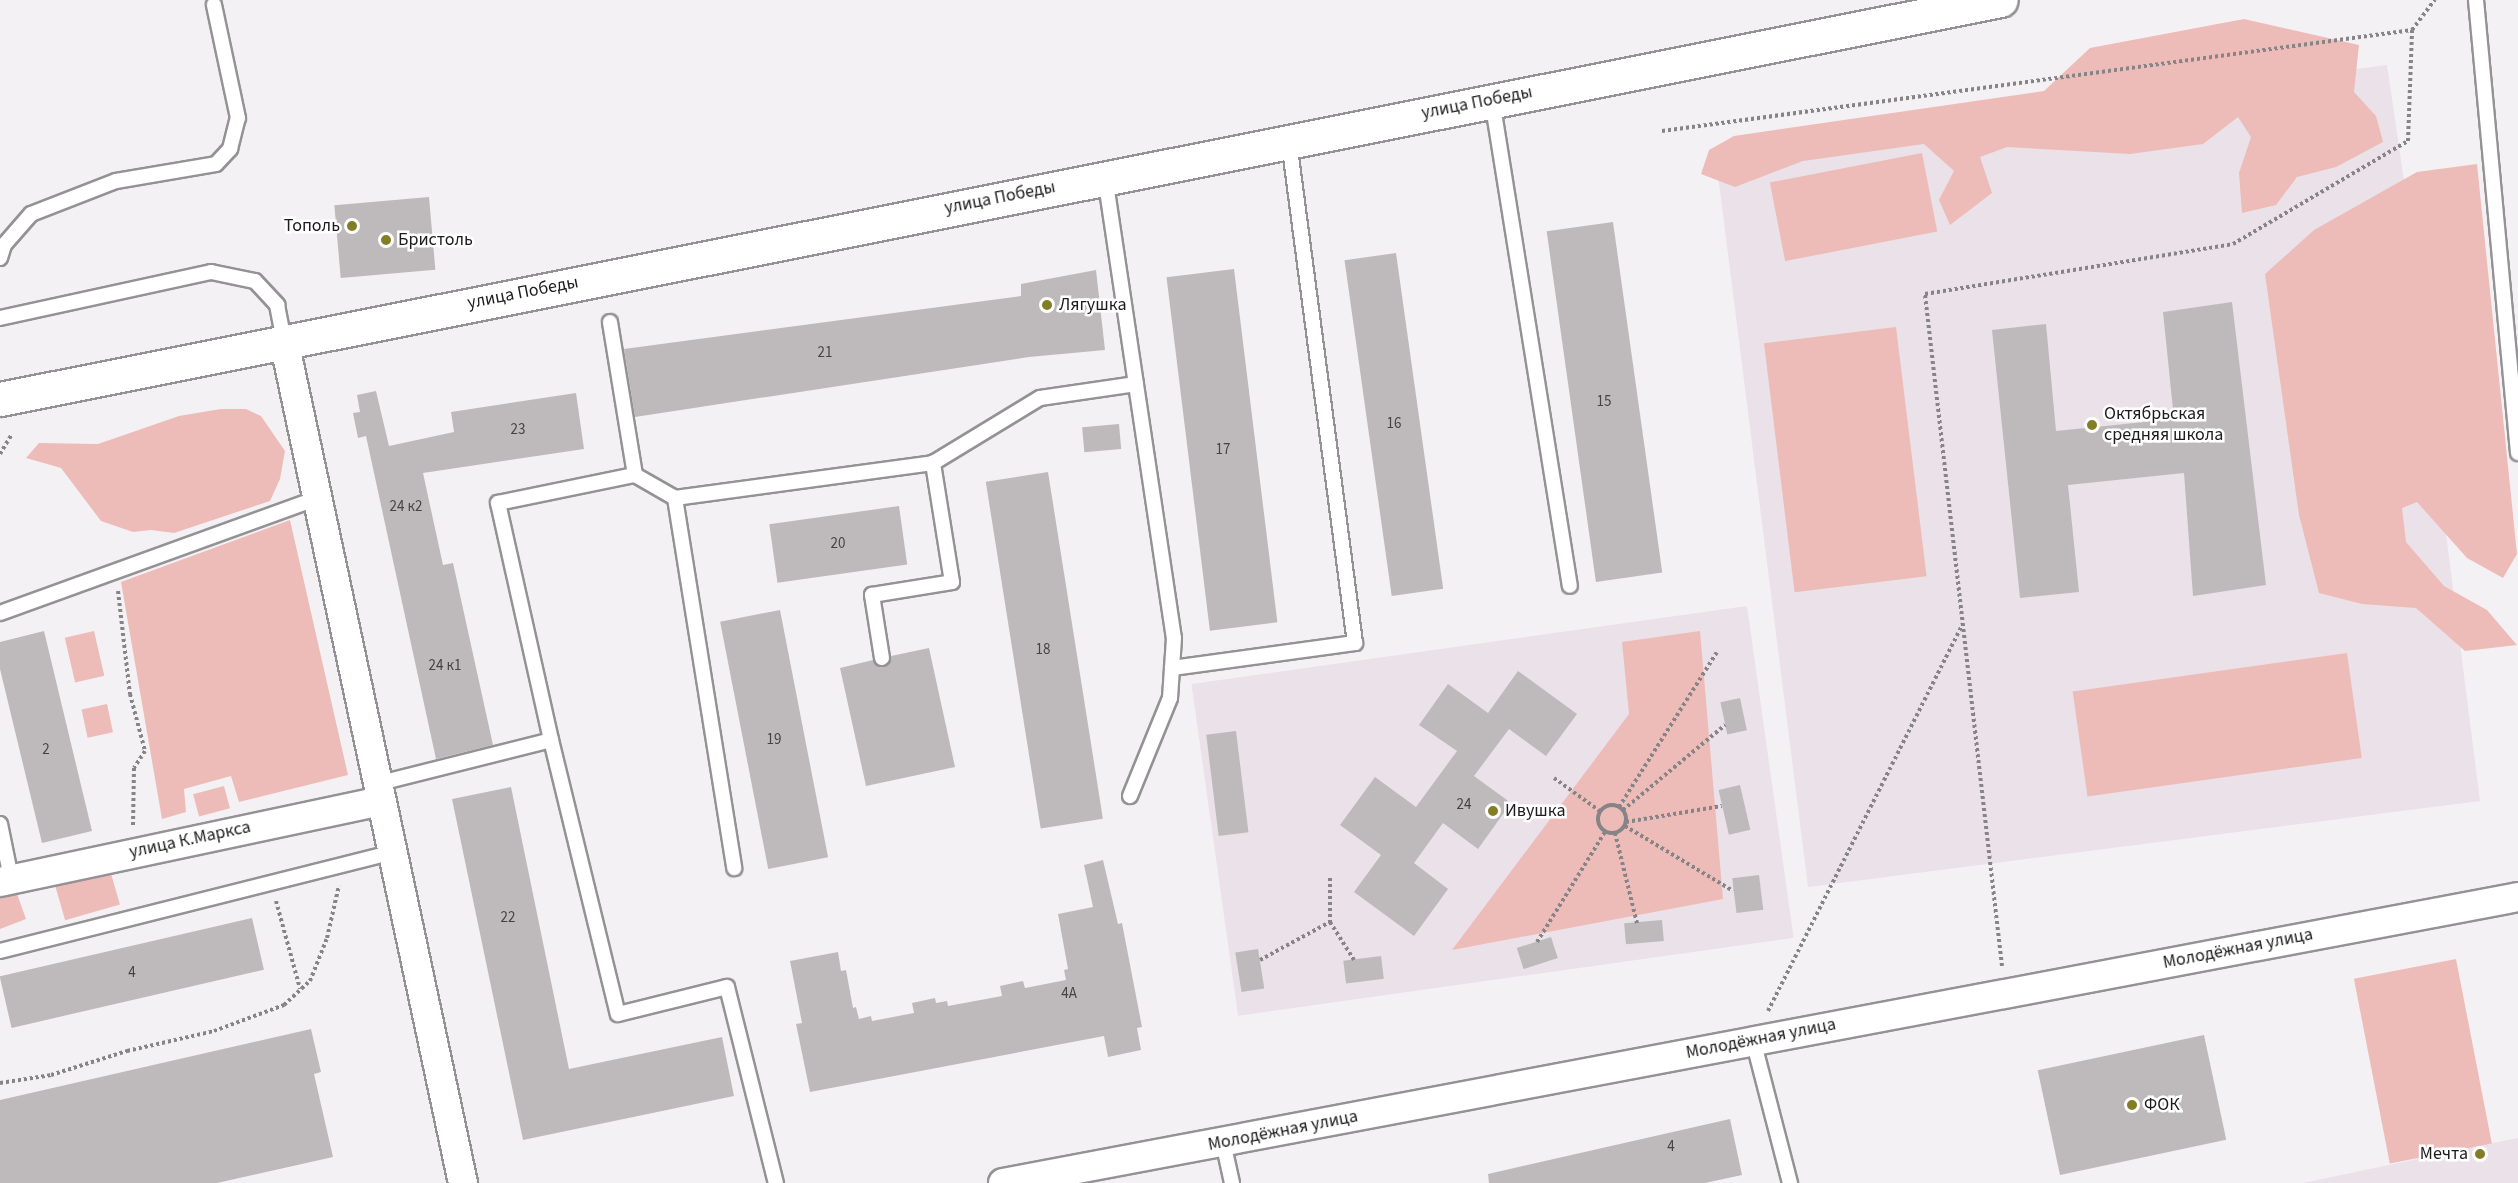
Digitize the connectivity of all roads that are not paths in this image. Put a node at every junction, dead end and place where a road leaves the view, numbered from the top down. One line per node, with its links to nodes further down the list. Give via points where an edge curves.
1 (2001, 0): 4 (street, улица Победы)
2 (2476, 0): 13 (lane)
3 (214, 5): 7 (lane, via 237,118 230,149 216,164 116,181 31,214 4,245)
4 (1492, 100): 5 (street, улица Победы); 18 (lane)
5 (1289, 141): 6 (street, улица Победы); 21 (lane, via 1355,643)
6 (1105, 177): 10 (street, улица Победы); 11 (lane)
7 (0, 258)
8 (0, 318): 10 (lane, via 212,272 255,281 277,305)
9 (610, 322): 15 (lane)
10 (284, 342): 12 (street, улица Победы); 16 (street)
11 (1136, 384): 14 (lane, via 1040,398); 21 (lane, via 1174,638)
12 (0, 399)
13 (2518, 453)
14 (933, 463): 17 (lane); 20 (lane, via 952,582 872,595)
15 (635, 475): 17 (lane); 22 (lane, via 498,503)
16 (318, 498): 19 (lane); 23 (street)
17 (675, 498): 27 (lane)
18 (1570, 586)
19 (0, 613)
20 (882, 658)
21 (1172, 668): 24 (lane, via 1170,698)
22 (551, 740): 23 (lane); 34 (lane, via 618,1014 727,987)
23 (378, 792): 26 (street); 28 (street, улица К.Маркса)
24 (1130, 796)
25 (0, 824): 28 (lane)
26 (391, 853): 30 (lane); 33 (street)
27 (734, 868)
28 (5, 880)
29 (2518, 897): 31 (street, Молодёжная улица)
30 (0, 951)
31 (1753, 1040): 32 (street, Молодёжная улица); 37 (lane)
32 (1223, 1142): 35 (street, Молодёжная улица); 36 (lane)
33 (463, 1183)
34 (776, 1183)
35 (1003, 1183)
36 (1232, 1183)
37 (1790, 1183)

